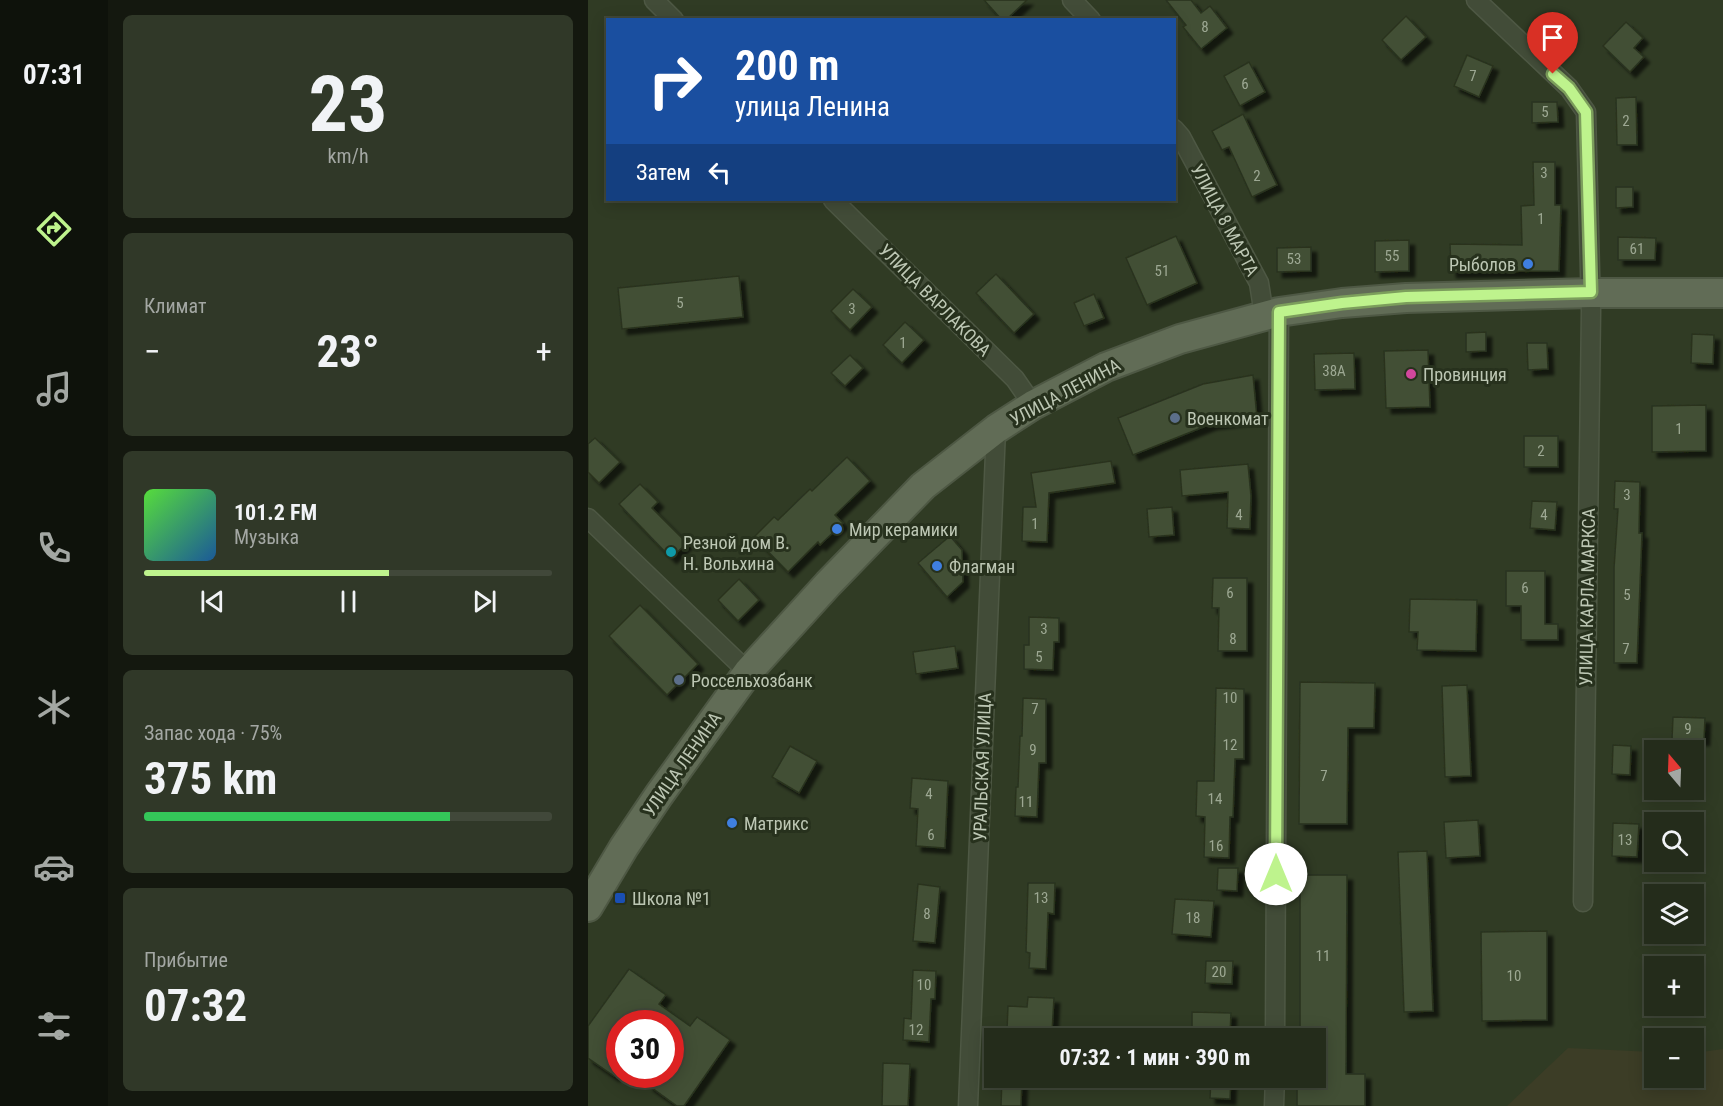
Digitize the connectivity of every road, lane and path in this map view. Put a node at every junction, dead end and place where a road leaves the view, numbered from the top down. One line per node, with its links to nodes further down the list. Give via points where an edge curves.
1 (654, 0): 4 (street)
2 (1072, 0): 5 (street)
3 (1476, 0): 8 (street, УЛИЦА КАРЛА МАРКСА, via 1569,88 1586,112)
4 (672, 18)
5 (1089, 18)
6 (1176, 131): 10 (street, УЛИЦА 8 МАРТА)
7 (834, 201): 11 (street, УЛИЦА ВАРЛАКОВА, via 1015,379)
8 (1591, 292): 9 (main road, УЛИЦА ЛЕНИНА); 10 (main road, УЛИЦА ЛЕНИНА, via 1406,297); 15 (street, УЛИЦА КАРЛА МАРКСА)
9 (1723, 293)
10 (1272, 314): 11 (main road, УЛИЦА ЛЕНИНА, via 1180,339 1116,363); 17 (street, УЛИЦА 8 МАРТА)
11 (1033, 405): 12 (main road, УЛИЦА ЛЕНИНА)
12 (996, 429): 14 (main road, УЛИЦА ЛЕНИНА, via 923,486); 19 (street, УРАЛЬСКАЯ УЛИЦА)
13 (588, 518): 14 (street)
14 (748, 672): 16 (main road, УЛИЦА ЛЕНИНА, via 653,803)
15 (1583, 902)
16 (588, 907)
17 (1275, 1028)
18 (1275, 1088): 20 (street)
19 (968, 1106)
20 (1274, 1106)

